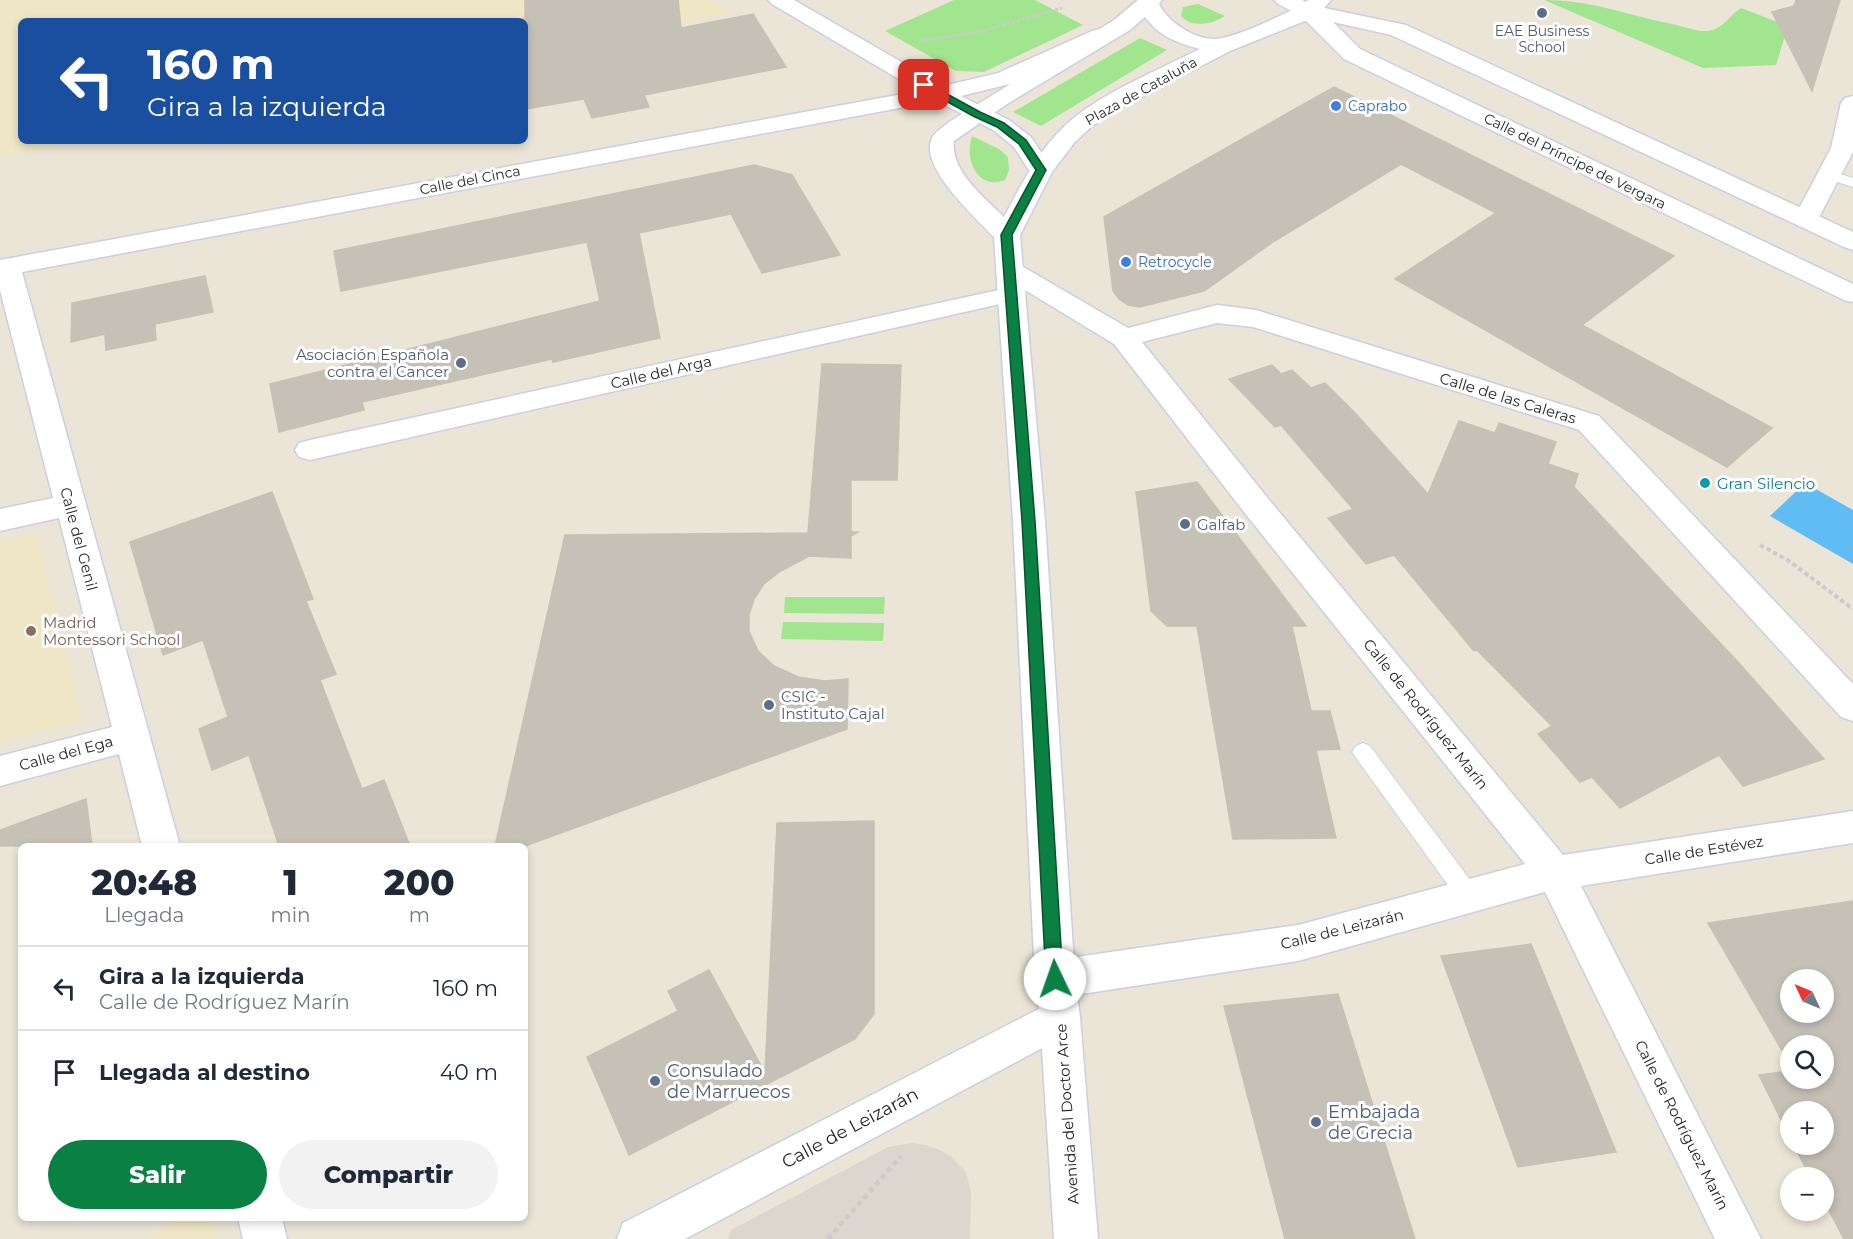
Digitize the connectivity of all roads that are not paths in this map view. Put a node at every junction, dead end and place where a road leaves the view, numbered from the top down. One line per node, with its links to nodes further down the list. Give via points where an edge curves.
1 (780, 0): 7 (street)
2 (1286, 0): 4 (street, Calle del Príncipe de Vergara)
3 (1150, 2): 5 (street, Plaza de Cataluña); 6 (street, Plaza de Cataluña, via 1157,21 1166,28 1190,39)
4 (1314, 5): 6 (street, Plaza de Cataluña); 14 (street, Calle del Príncipe de Vergara, via 1398,30); 19 (street, Calle del Príncipe de Vergara, via 1353,54)
5 (1112, 31): 7 (street, Plaza de Cataluña, via 1005,78); 9 (street, Plaza de Cataluña)
6 (1222, 45): 11 (street, Plaza de Cataluña, via 1084,121 1065,138)
7 (940, 94): 9 (street); 17 (street, Calle del Cinca)
8 (1853, 103): 10 (street)
9 (976, 114): 11 (street, via 1023,142); 15 (street, via 944,139 944,164)
10 (1848, 149): 12 (street)
11 (1041, 170): 15 (street)
12 (1830, 175): 13 (lane); 14 (street)
13 (1853, 183)
14 (1806, 220): 16 (street, Calle del Príncipe de Vergara)
15 (1007, 235): 18 (street, Avenida del Doctor Arce)
16 (1853, 242)
17 (4, 267): 22 (street, Calle del Genil)
18 (1012, 282): 20 (street, Calle de Rodríguez Marín); 21 (street, Calle del Arga); 32 (street, Avenida del Doctor Arce)
19 (1853, 294)
20 (1124, 338): 24 (street, Calle de las Caleras, via 1217,314 1256,319 1589,423); 30 (street, Calle de Rodríguez Marín)
21 (310, 450)
22 (70, 505): 23 (street); 25 (street, Calle del Genil)
23 (0, 520)
24 (1853, 706)
25 (132, 736): 27 (street, Calle del Ega); 29 (street, Calle del Genil)
26 (1364, 752): 31 (lane)
27 (0, 771)
28 (1853, 827): 30 (street, Calle de Estévez)
29 (160, 843)
30 (1555, 873): 31 (street, Calle de Leizarán); 37 (street, Calle de Rodríguez Marín)
31 (1469, 896): 32 (street, Calle de Leizarán, via 1298,943)
32 (1057, 998): 35 (street, Calle de Leizarán, via 912,1095); 36 (street, Avenida del Doctor Arce)
33 (261, 1221): 34 (street)
34 (265, 1239)
35 (639, 1239)
36 (1076, 1239)
37 (1740, 1239)

